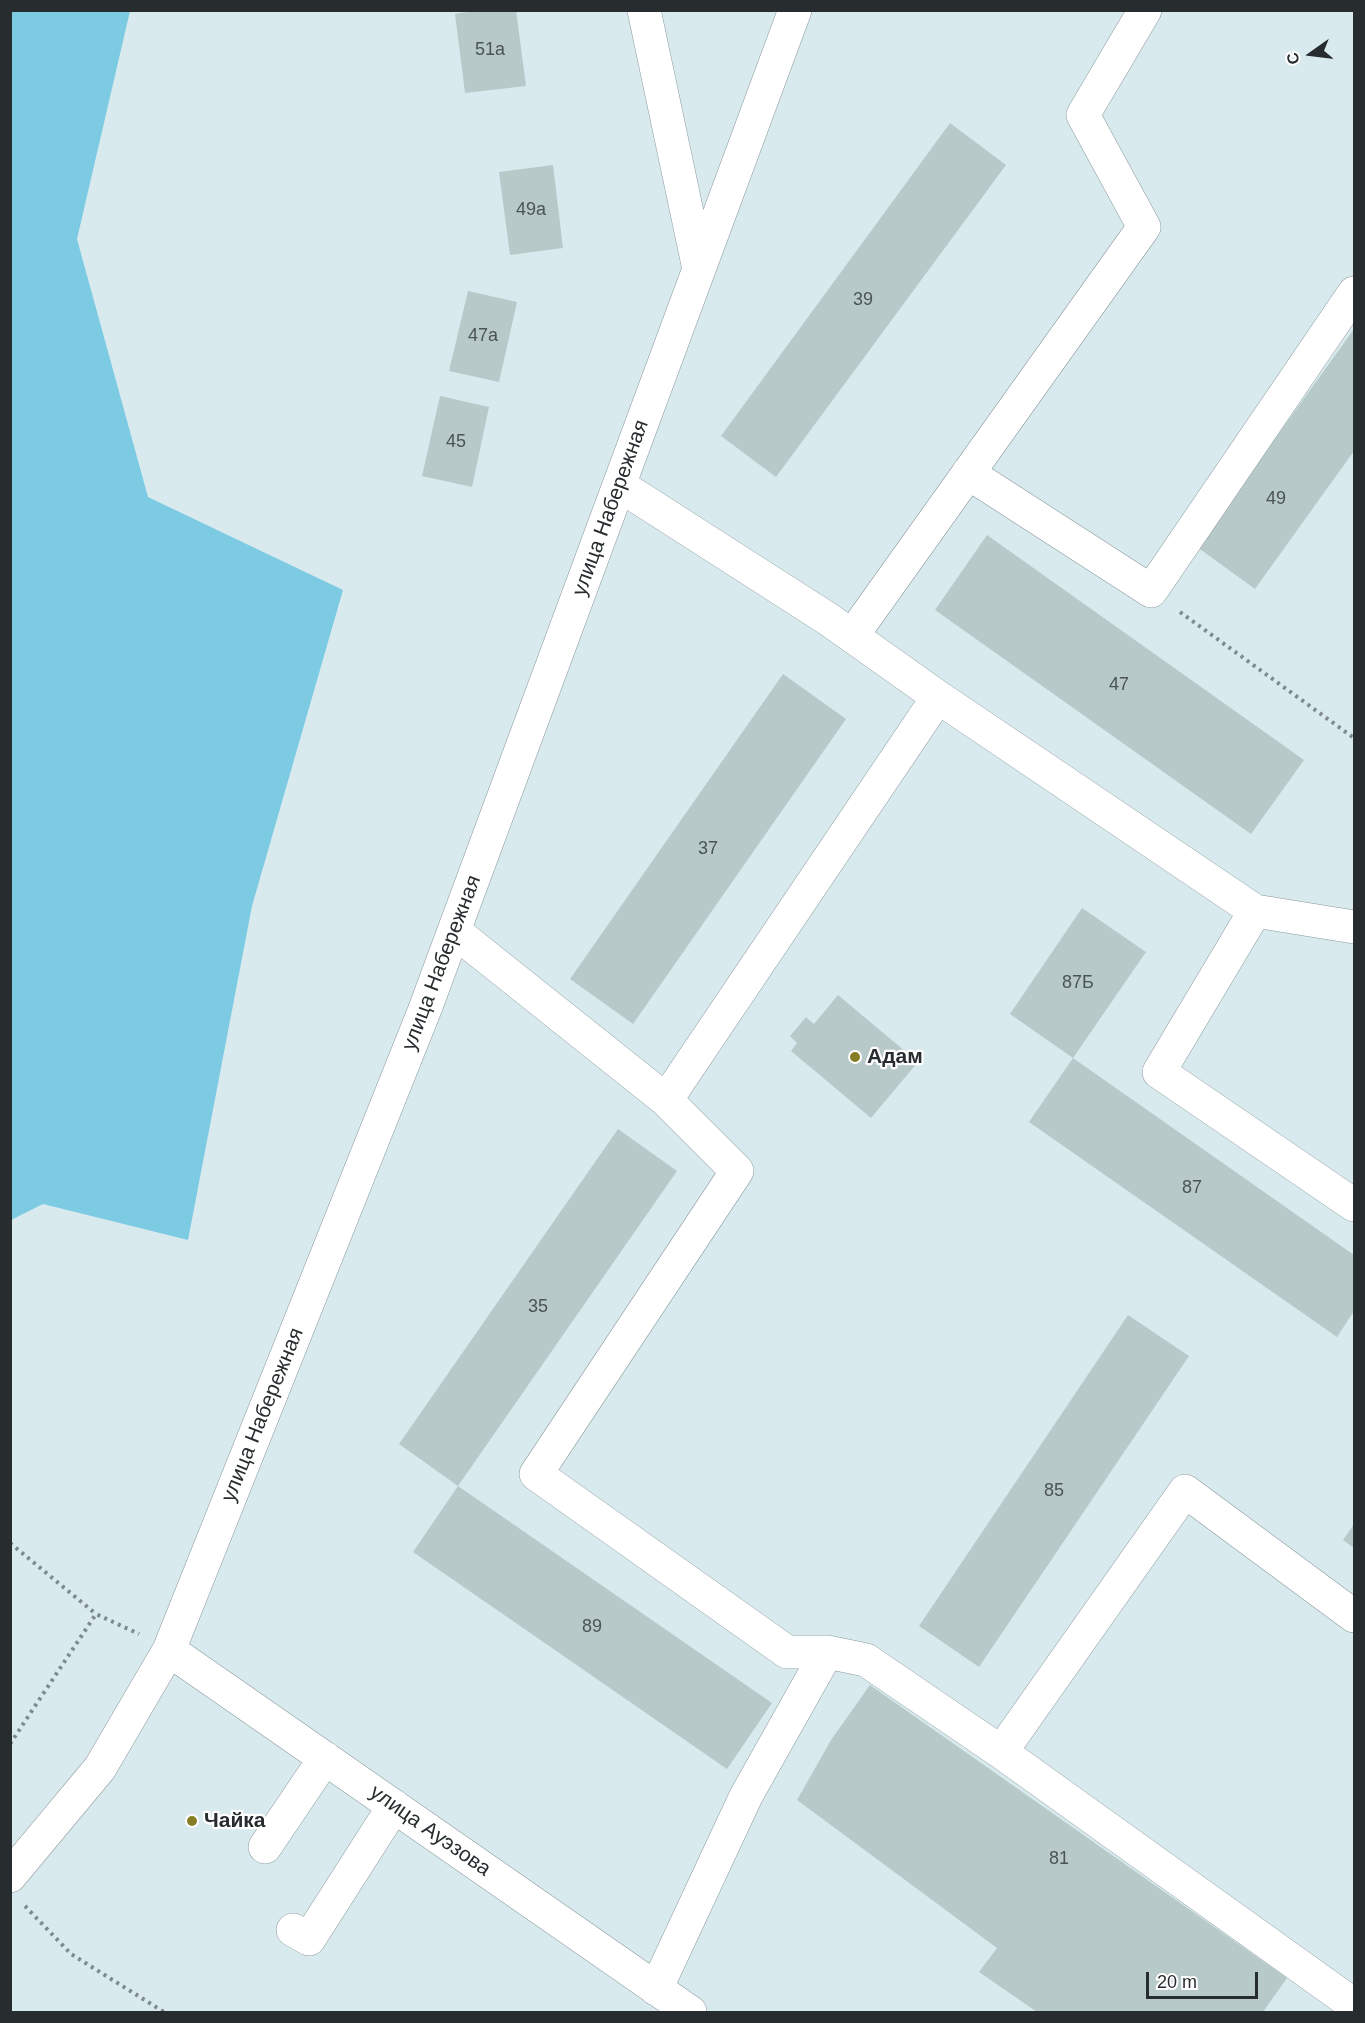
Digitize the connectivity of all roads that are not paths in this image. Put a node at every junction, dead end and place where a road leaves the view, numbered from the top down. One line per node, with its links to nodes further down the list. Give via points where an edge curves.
1 (644, 10): 4 (street)
2 (795, 10): 4 (street, улица Набережная)
3 (1145, 10): 6 (street, via 1083,115 1144,226)
4 (699, 269): 7 (street, улица Набережная)
5 (1354, 293): 6 (street, via 1151,591)
6 (968, 473): 8 (street)
7 (619, 485): 8 (street); 12 (street, улица Набережная)
8 (852, 636): 9 (street)
9 (938, 697): 10 (street); 13 (street)
10 (1255, 911): 11 (street); 14 (street, via 1159,1072)
11 (1354, 927)
12 (454, 931): 13 (street); 16 (street, улица Набережная)
13 (666, 1100): 17 (street, via 737,1171 536,1474 787,1652)
14 (1354, 1205)
15 (1354, 1616): 18 (street, via 1185,1491)
16 (169, 1650): 19 (street, улица Ауэзова); 22 (street, улица Набережная, via 100,1768)
17 (827, 1652): 18 (street, via 866,1660); 24 (street, via 746,1796)
18 (1001, 1752): 25 (street)
19 (325, 1758): 20 (street, улица Ауэзова); 21 (street)
20 (394, 1806): 23 (street, via 309,1939); 24 (street, улица Ауэзова)
21 (265, 1847)
22 (14, 1888)
23 (293, 1930)
24 (656, 1989): 26 (street, улица Ауэзова)
25 (1354, 2005)
26 (690, 2013)

